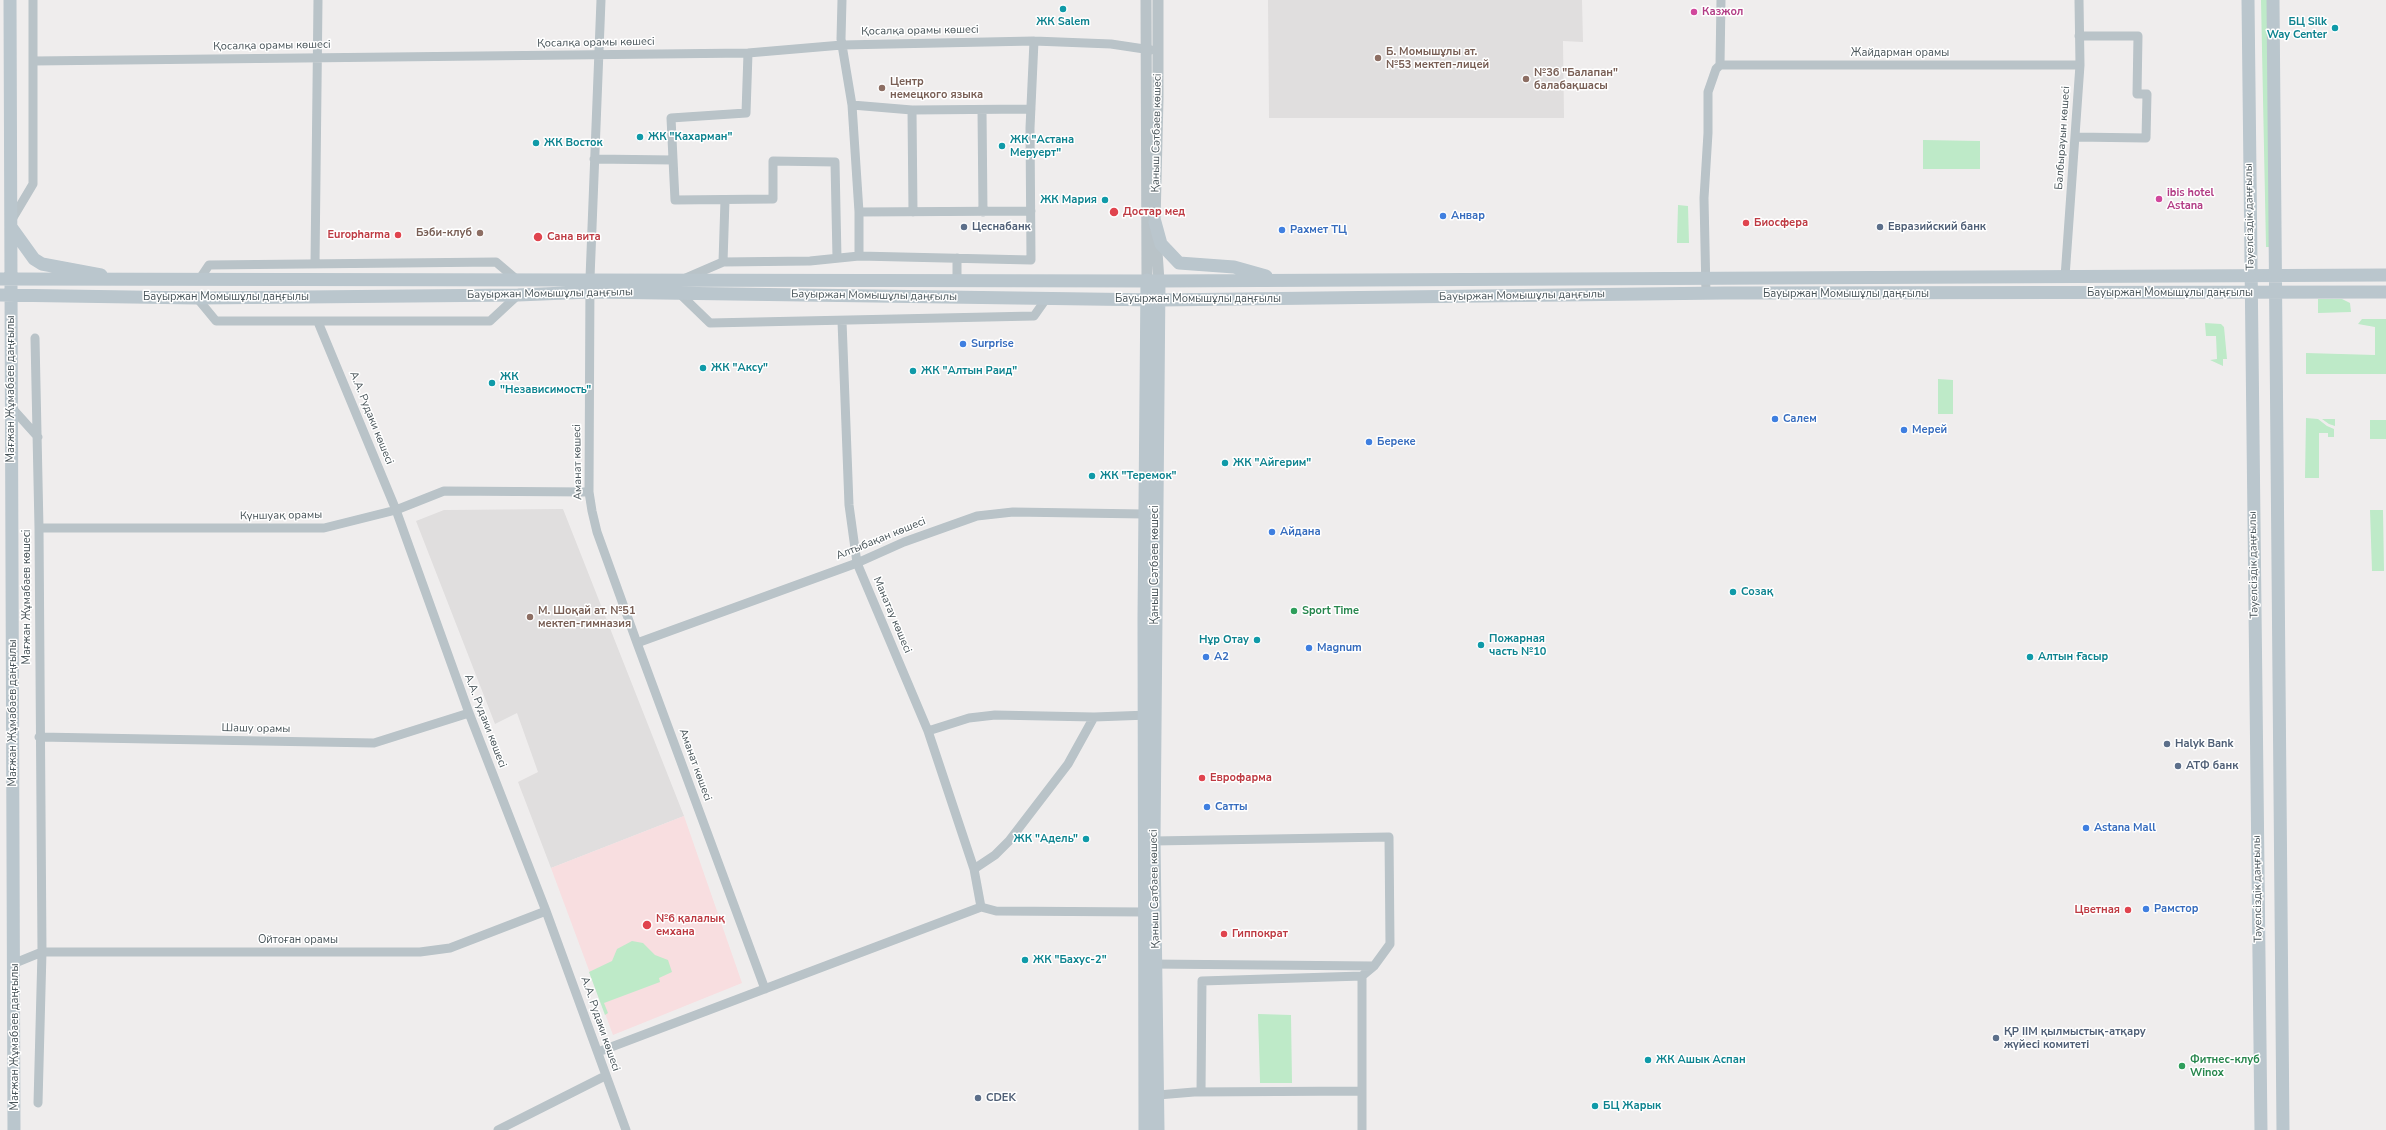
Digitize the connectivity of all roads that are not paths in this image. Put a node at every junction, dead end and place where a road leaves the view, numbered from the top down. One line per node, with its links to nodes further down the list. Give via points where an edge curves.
1 (10, 0): 35 (main road)
2 (33, 0): 19 (street)
3 (318, 0): 18 (street)
4 (600, 0): 17 (street, Аманат көшесі)
5 (842, 0): 14 (street)
6 (1146, 0): 15 (street, Қаныш Сәтбаев көшесі)
7 (1158, 0): 15 (street, Қаныш Сәтбаев көшесі)
8 (1721, 0): 21 (street)
9 (2079, 0): 12 (street, Балбырауын көшесі)
10 (2248, 0): 43 (main road, Тәуелсіздік даңғылы)
11 (2273, 0): 44 (main road, Тәуелсіздік даңғылы)
12 (2079, 36): 20 (street, Балбырауын көшесі); 26 (street, via 2138,36 2138,94 2147,94 2146,138)
13 (1034, 41): 14 (street, Қосалқа орамы көшесі); 15 (street, Қосалқа орамы көшесі, via 1111,44); 23 (street)
14 (842, 45): 16 (street, Қосалқа орамы көшесі); 22 (street)
15 (1153, 50): 34 (street, Қаныш Сәтбаев көшесі); 54 (street, Қаныш Сәтбаев көшесі)
16 (748, 53): 17 (street, Қосалқа орамы көшесі); 28 (street, via 746,113 671,118)
17 (599, 55): 18 (street, Қосалқа орамы көшесі); 27 (street, Аманат көшесі)
18 (317, 58): 19 (street, Қосалқа орамы көшесі); 40 (street)
19 (34, 61): 35 (street, via 33,184)
20 (2080, 64): 21 (street, Жайдарман орамы); 26 (street, Балбырауын көшесі)
21 (1720, 65): 46 (street, via 1716,69 1708,92 1704,198)
22 (852, 105): 24 (street); 30 (street)
23 (1031, 109): 25 (street); 33 (street)
24 (912, 110): 25 (street); 31 (street)
25 (982, 110): 32 (street)
26 (2075, 137): 42 (street, Балбырауын көшесі)
27 (594, 159): 28 (street); 45 (street, Аманат көшесі)
28 (673, 160): 29 (street, via 675,200)
29 (725, 200): 37 (street, via 773,199 773,161 835,162); 39 (street)
30 (859, 212): 31 (street); 36 (street)
31 (913, 212): 32 (street)
32 (983, 212): 33 (street)
33 (1031, 212): 38 (street, via 1031,260)
34 (1156, 222): 53 (main road, via 1161,244 1179,263 1234,267); 54 (street, Қаныш Сәтбаев көшесі)
35 (10, 224): 47 (main road); 50 (main road, via 34,259 42,264 92,272)
36 (859, 256): 37 (street); 38 (street)
37 (838, 258): 39 (street, via 810,261)
38 (956, 258): 52 (street)
39 (723, 262): 49 (street)
40 (315, 264): 48 (street, via 496,262); 51 (street, via 210,265)
41 (2386, 275): 44 (main road, Бауыржан Момышұлы даңғылы)
42 (2065, 276): 43 (main road, Бауыржан Момышұлы даңғылы); 46 (main road, Бауыржан Момышұлы даңғылы)
43 (2251, 276): 44 (main road, Бауыржан Момышұлы даңғылы); 57 (main road, Тәуелсіздік даңғылы)
44 (2276, 276): 58 (main road, Тәуелсіздік даңғылы)
45 (590, 278): 48 (main road, Бауыржан Момышұлы даңғылы); 49 (main road, Бауыржан Момышұлы даңғылы); 55 (street, Аманат көшесі)
46 (1705, 278): 53 (main road, Бауыржан Момышұлы даңғылы); 60 (street)
47 (5, 279): 50 (main road, Бауыржан Момышұлы даңғылы); 61 (main road, Мағжан Жұмабаев даңғылы)
48 (516, 279): 51 (main road, Бауыржан Момышұлы даңғылы)
49 (685, 279): 52 (main road, Бауыржан Момышұлы даңғылы)
50 (116, 280): 51 (main road, Бауыржан Момышұлы даңғылы)
51 (199, 280)
52 (957, 280): 54 (main road, Бауыржан Момышұлы даңғылы)
53 (1283, 280): 54 (main road, Бауыржан Момышұлы даңғылы)
54 (1153, 281): 65 (main road, Қаныш Сәтбаев көшесі)
55 (590, 292): 59 (main road, Бауыржан Момышұлы даңғылы); 62 (main road, Бауыржан Момышұлы даңғылы); 71 (street, Аманат көшесі)
56 (2386, 292): 58 (main road, Бауыржан Момышұлы даңғылы)
57 (2251, 293): 58 (main road, Бауыржан Момышұлы даңғылы); 60 (main road, Бауыржан Момышұлы даңғылы); 83 (main road, Тәуелсіздік даңғылы)
58 (2276, 293): 84 (main road, Тәуелсіздік даңғылы)
59 (680, 294): 64 (main road, Бауыржан Момышұлы даңғылы); 66 (street, via 710,323)
60 (1706, 294): 65 (main road, Бауыржан Момышұлы даңғылы)
61 (5, 295): 63 (main road, Бауыржан Момышұлы даңғылы); 69 (main road, Мағжан Жұмабаев даңғылы)
62 (518, 295): 63 (main road, Бауыржан Момышұлы даңғылы); 67 (street, via 490,321)
63 (197, 298): 67 (street, via 216,321)
64 (1046, 299): 65 (main road, Бауыржан Момышұлы даңғылы); 66 (street, via 1034,316)
65 (1153, 300): 73 (main road, Қаныш Сәтбаев көшесі); 78 (main road, Қаныш Сәтбаев көшесі, via 1155,610)
66 (842, 321): 75 (street, Манатау көшесі, via 849,505)
67 (318, 322): 72 (street, А.А. Рудаки көшесі)
68 (35, 338): 70 (street, Мағжан Жұмабаев көшесі)
69 (11, 407): 70 (street); 90 (main road, Мағжан Жұмабаев даңғылы)
70 (38, 437): 74 (street, Мағжан Жұмабаев көшесі)
71 (589, 492): 72 (street, Күншуақ орамы, via 444,491); 76 (street, Аманат көшесі, via 597,532)
72 (396, 510): 74 (street, Күншуақ орамы, via 324,528); 77 (street, А.А. Рудаки көшесі)
73 (1144, 514): 75 (street, Алтыбақан көшесі, via 1013,512 977,516 904,542); 78 (main road, Қаныш Сәтбаев көшесі)
74 (39, 528): 81 (street, Мағжан Жұмабаев көшесі)
75 (857, 563): 76 (street, Алтыбақан көшесі); 80 (street, Манатау көшесі)
76 (637, 643): 94 (street, Аманат көшесі)
77 (469, 712): 81 (street, Шашу орамы, via 374,743); 87 (street, А.А. Рудаки көшесі)
78 (1150, 715): 79 (street); 82 (main road, Қаныш Сәтбаев көшесі); 88 (main road, Қаныш Сәтбаев көшесі)
79 (1094, 717): 80 (street, via 995,715 969,718); 85 (street, via 1068,764 1009,841 995,855)
80 (928, 731): 85 (street, Манатау көшесі)
81 (39, 737): 89 (street, Мағжан Жұмабаев көшесі)
82 (1154, 841): 91 (main road, Қаныш Сәтбаев көшесі); 92 (street, via 1388,837 1390,944)
83 (2258, 843): 84 (main road); 107 (main road, Тәуелсіздік даңғылы)
84 (2280, 843): 108 (main road, Тәуелсіздік даңғылы)
85 (974, 869): 86 (street, Манатау көшесі)
86 (980, 907): 88 (street, via 996,911); 94 (street)
87 (546, 911): 89 (street, Ойтоған орамы, via 450,948 420,952); 95 (street, А.А. Рудаки көшесі)
88 (1144, 912): 91 (main road, Қаныш Сәтбаев көшесі)
89 (42, 952): 90 (street); 100 (street, Мағжан Жұмабаев көшесі)
90 (15, 963): 101 (main road, Мағжан Жұмабаев даңғылы)
91 (1151, 964): 92 (street); 99 (main road, Қаныш Сәтбаев көшесі); 104 (main road, Қаныш Сәтбаев көшесі)
92 (1374, 966): 93 (street)
93 (1362, 976): 97 (street); 98 (street, via 1202,981)
94 (764, 989): 95 (street)
95 (598, 1052): 96 (street, А.А. Рудаки көшесі)
96 (605, 1076): 102 (street); 103 (street, А.А. Рудаки көшесі)
97 (1362, 1091): 98 (street); 106 (street)
98 (1201, 1092): 99 (street)
99 (1158, 1095): 105 (main road, Қаныш Сәтбаев көшесі)
100 (38, 1103)
101 (14, 1130)
102 (498, 1130)
103 (626, 1130)
104 (1146, 1130)
105 (1158, 1130)
106 (1362, 1130)
107 (2261, 1130)
108 (2283, 1130)

